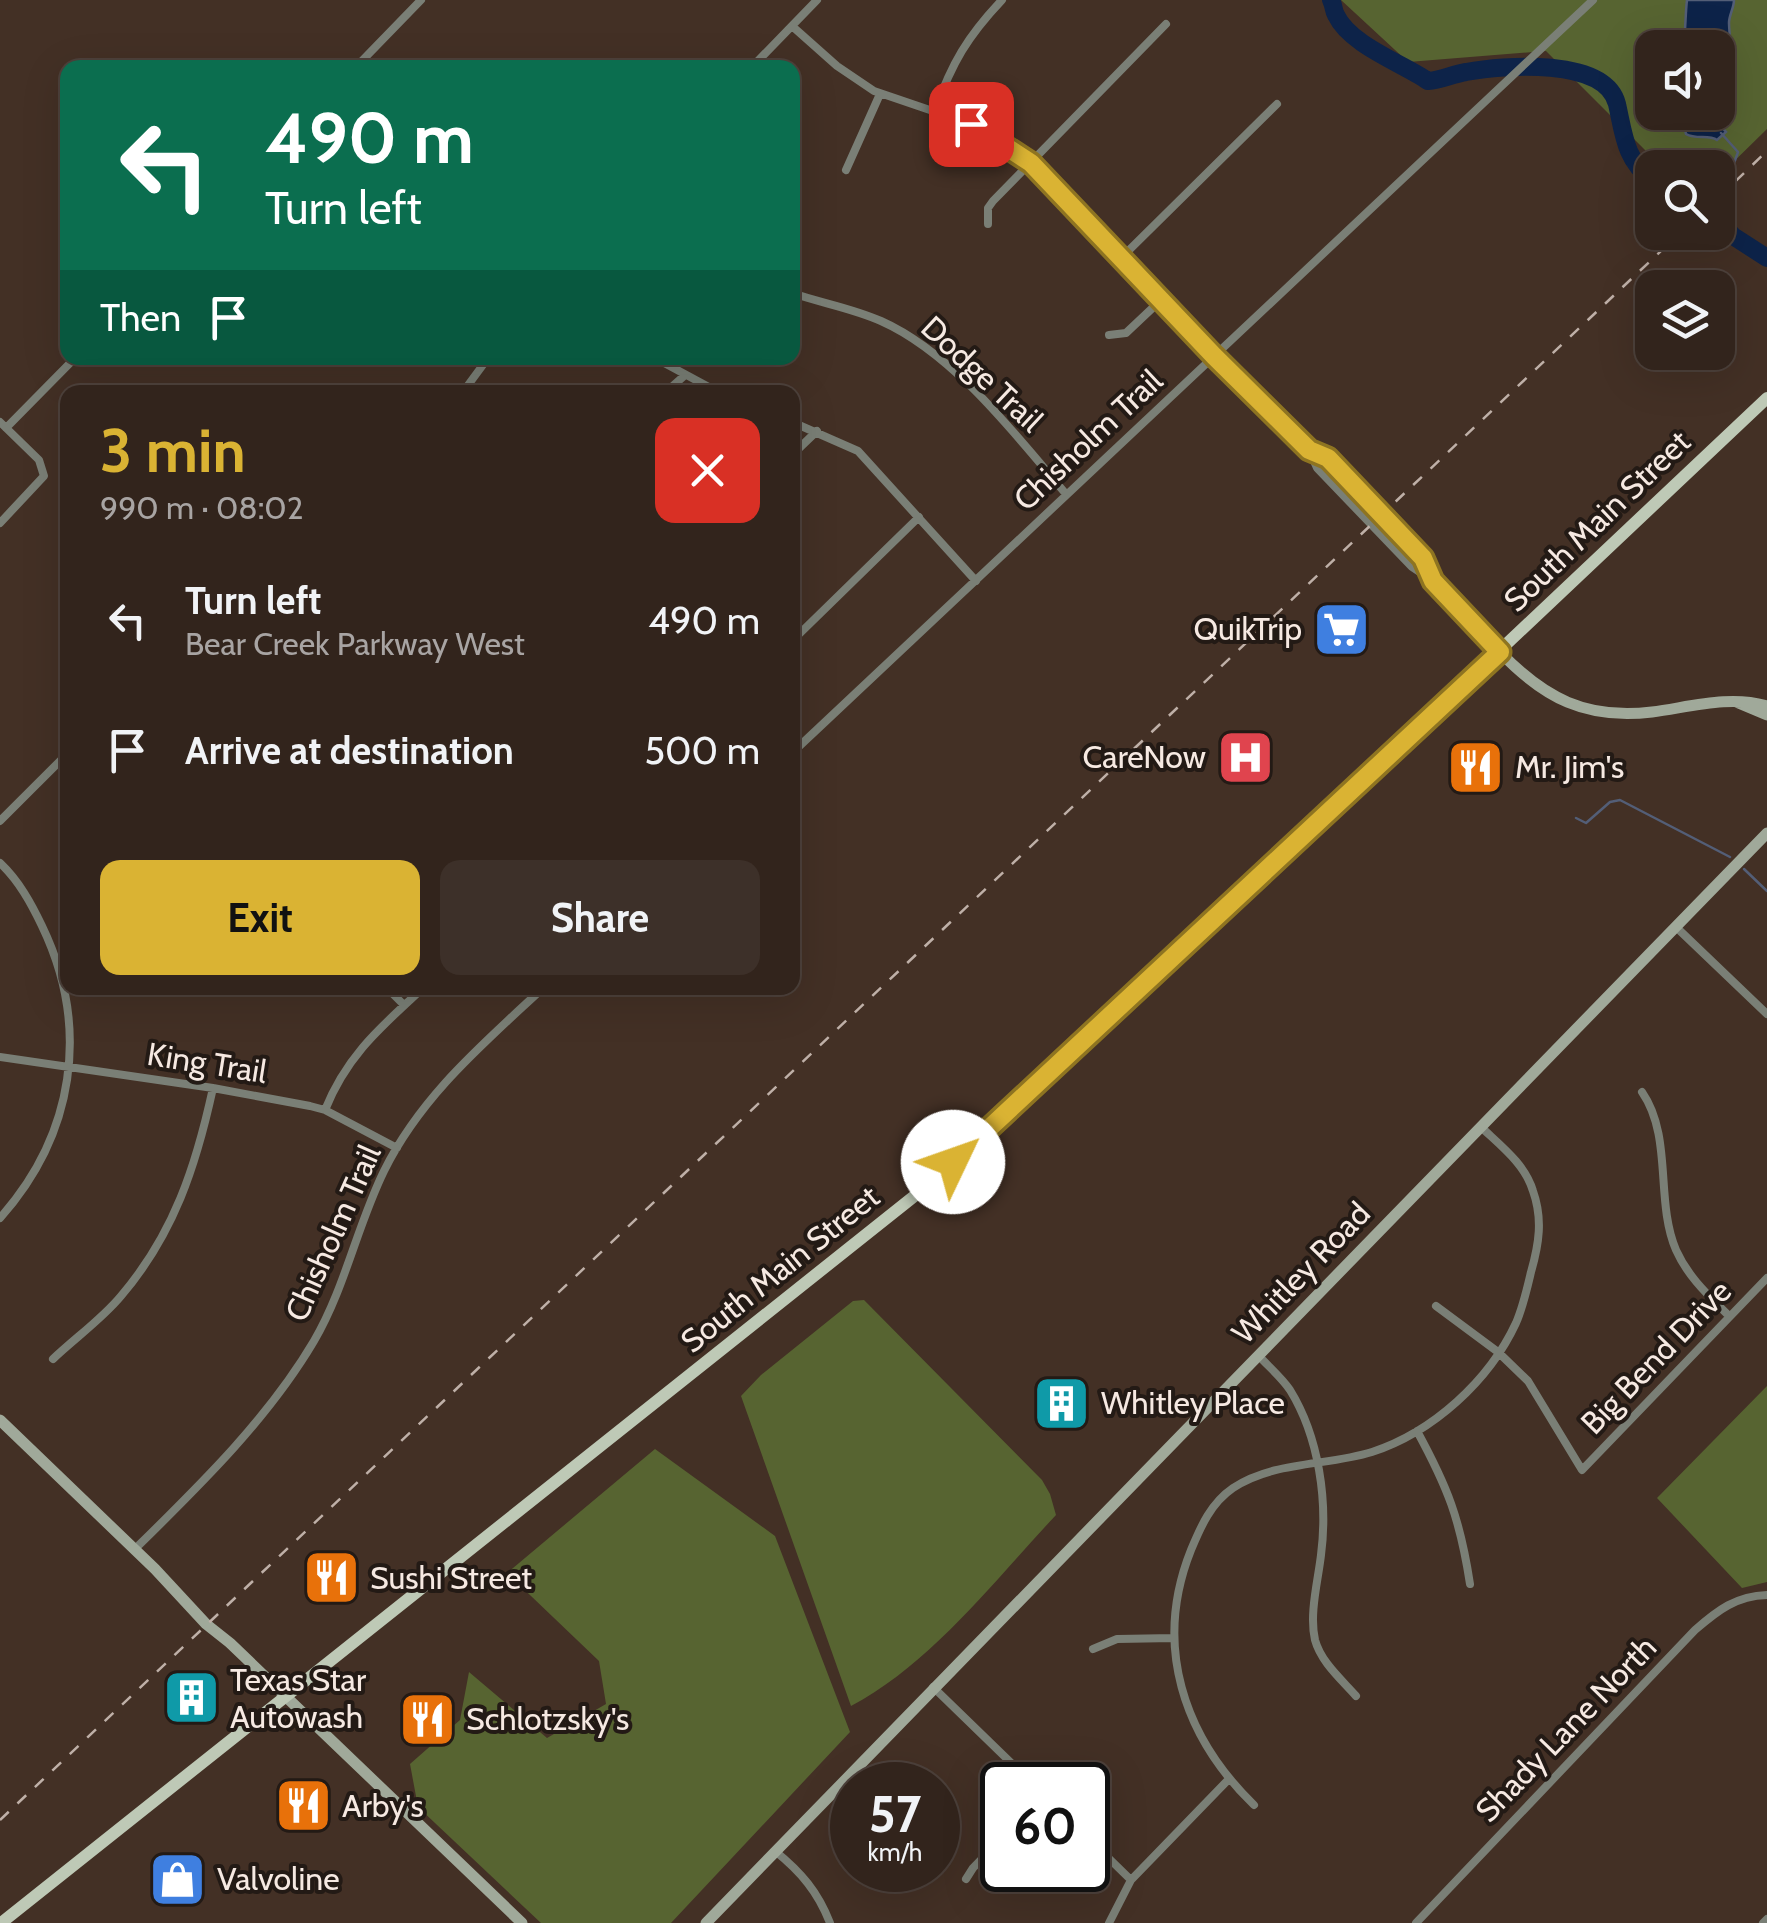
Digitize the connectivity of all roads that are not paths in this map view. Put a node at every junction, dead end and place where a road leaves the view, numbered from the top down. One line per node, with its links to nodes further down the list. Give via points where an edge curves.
1 (421, 0): 7 (street)
2 (817, 0): 6 (street)
3 (1002, 0): 11 (street, via 970,33)
4 (1592, 0): 19 (street, Chisholm Trail)
5 (1166, 24): 12 (street)
6 (792, 26): 8 (street); 9 (street)
7 (363, 60)
8 (759, 60)
9 (880, 94): 11 (street); 13 (street)
10 (1277, 104): 15 (street)
11 (935, 110): 12 (street, via 971,124)
12 (1031, 163): 14 (street, via 988,208); 15 (street)
13 (846, 170)
14 (988, 224)
15 (1121, 258): 17 (street)
16 (800, 295): 31 (street, Dodge Trail, via 880,320 930,351)
17 (1161, 300): 18 (street, via 1126,333); 19 (street)
18 (1109, 335)
19 (1214, 356): 30 (street); 31 (street, Chisholm Trail)
20 (67, 365): 26 (street)
21 (666, 365): 22 (street)
22 (684, 376): 23 (street); 24 (street)
23 (674, 385)
24 (703, 385)
25 (1767, 398): 37 (main road, South Main Street)
26 (3, 425): 33 (street, via 39,460 44,476)
27 (800, 425): 28 (street)
28 (817, 431): 29 (street); 32 (street, via 858,452)
29 (800, 447)
30 (1309, 450): 35 (street, via 1317,468); 35 (street, via 1328,458 1382,514 1423,558)
31 (1066, 494): 34 (street, Chisholm Trail)
32 (919, 517): 34 (street); 36 (street)
33 (0, 523)
34 (976, 580): 41 (street, Chisholm Trail)
35 (1433, 581): 37 (street)
36 (800, 633)
37 (1500, 652): 38 (street, via 1530,683 1592,710 1650,712); 77 (main road, South Main Street, via 927,1186)
38 (1736, 702): 39 (street); 40 (street)
39 (1767, 706)
40 (1767, 715)
41 (800, 745)
42 (60, 760): 43 (street)
43 (0, 822)
44 (1767, 833): 46 (street, Whitley Road)
45 (0, 863): 47 (street, via 26,896)
46 (1676, 928): 53 (street); 59 (street, Whitley Road)
47 (60, 976)
48 (65, 995): 55 (street)
49 (394, 995): 52 (street)
50 (416, 995): 52 (street)
51 (536, 995): 60 (street, Chisholm Trail, via 442,1084)
52 (404, 1006): 58 (street, via 359,1048)
53 (1767, 1014)
54 (0, 1058): 55 (street, King Trail)
55 (70, 1069): 56 (street, King Trail); 61 (street, via 46,1150)
56 (213, 1088): 58 (street, King Trail); 67 (street, via 198,1157 150,1258 120,1298)
57 (1642, 1092): 64 (street, via 1655,1115 1675,1248 1694,1280)
58 (326, 1110): 60 (street, King Trail)
59 (1481, 1126): 65 (street, via 1526,1174 1540,1225 1524,1300); 66 (street, Whitley Road)
60 (398, 1148): 71 (street, Chisholm Trail, via 330,1312 295,1370)
61 (0, 1218)
62 (1767, 1278): 64 (street, Big Bend Drive)
63 (1436, 1306): 65 (street)
64 (1729, 1316): 65 (street, Big Bend Drive, via 1582,1470 1528,1381)
65 (1498, 1352): 69 (street, via 1444,1414)
66 (1259, 1356): 70 (street, via 1302,1414); 76 (street, Whitley Road)
67 (53, 1358)
68 (0, 1420): 71 (street)
69 (1417, 1430): 70 (street, via 1373,1452); 72 (street, via 1458,1518)
70 (1316, 1464): 74 (street, via 1253,1477 1208,1515 1180,1584); 78 (street, via 1324,1532 1314,1638)
71 (134, 1549): 77 (street)
72 (1470, 1584)
73 (1767, 1595): 92 (street, Shady Lane North, via 1729,1602 1695,1630)
74 (1174, 1638): 75 (street, via 1117,1639); 80 (street, via 1196,1730)
75 (1093, 1649)
76 (933, 1687): 79 (street); 82 (street, Whitley Road)
77 (283, 1695): 87 (main road, South Main Street); 88 (street)
78 (1356, 1696)
79 (1010, 1762)
80 (1228, 1780): 81 (street); 86 (street)
81 (1254, 1805)
82 (775, 1850): 89 (street, Whitley Road); 90 (street, via 813,1887)
83 (1110, 1859): 86 (street)
84 (980, 1864): 85 (street)
85 (966, 1880)
86 (1131, 1880): 91 (street)
87 (0, 1923)
88 (522, 1923)
89 (706, 1923)
90 (830, 1923)
91 (1109, 1923)
92 (1416, 1923)

